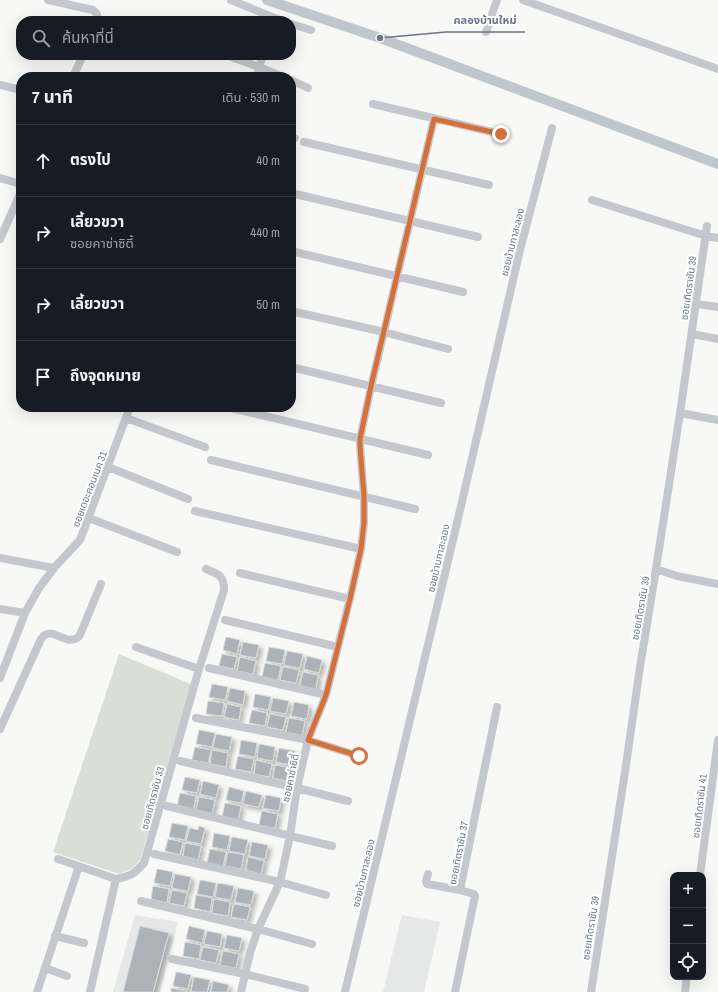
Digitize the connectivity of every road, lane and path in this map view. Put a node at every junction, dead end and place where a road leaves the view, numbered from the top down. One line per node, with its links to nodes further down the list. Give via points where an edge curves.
1 (48, 0): 5 (street, via 93,10)
2 (230, 0): 6 (street)
3 (497, 0): 9 (street)
4 (523, 0): 14 (street)
5 (98, 16)
6 (268, 16)
7 (296, 26): 8 (street)
8 (311, 30)
9 (486, 32)
10 (81, 60): 15 (street)
11 (240, 60): 13 (street)
12 (261, 60): 13 (street)
13 (259, 67): 16 (street); 17 (street)
14 (718, 69)
15 (75, 72)
16 (258, 72)
17 (271, 72)
18 (296, 82): 20 (street)
19 (0, 85): 21 (street)
20 (308, 88)
21 (16, 89)
22 (373, 104): 23 (street)
23 (434, 119): 25 (street); 27 (street, ซอยคาซ่าซิตี้)
24 (552, 128): 123 (street, ซอยบ้านกาสะลอง, via 520,250)
25 (501, 134)
26 (304, 142): 27 (street)
27 (423, 169): 30 (street); 34 (street, ซอยคาซ่าซิตี้)
28 (0, 178): 29 (street)
29 (16, 183)
30 (489, 185)
31 (296, 194): 34 (street)
32 (592, 200): 36 (street)
33 (16, 203): 39 (street)
34 (410, 221): 37 (street); 41 (street, ซอยคาซ่าซิตี้)
35 (707, 226): 36 (street, ซอยเทิดราชัน 39)
36 (706, 236): 38 (street); 43 (street, ซอยเทิดราชัน 39)
37 (478, 237)
38 (718, 238)
39 (0, 239)
40 (296, 252): 41 (street)
41 (398, 276): 42 (street); 46 (street, ซอยคาซ่าซิตี้)
42 (463, 292)
43 (696, 304): 44 (street); 47 (street, ซอยเทิดราชัน 39)
44 (718, 307)
45 (296, 312): 46 (street)
46 (384, 332): 49 (street); 51 (street, ซอยคาซ่าซิตี้)
47 (692, 334): 48 (street); 55 (street, ซอยเทิดราชัน 39)
48 (718, 339)
49 (448, 348)
50 (296, 368): 51 (street)
51 (371, 386): 52 (street); 58 (street, ซอยคาซ่าซิตี้)
52 (441, 403)
53 (128, 412): 56 (street, ซอยเดอะคอนเนค 31)
54 (248, 412): 58 (street)
55 (680, 413): 57 (street); 73 (street, ซอยเทิดราชัน 39)
56 (126, 418): 59 (street); 62 (street, ซอยเดอะคอนเนค 31)
57 (718, 420)
58 (360, 439): 60 (street); 63 (street, ซอยคาซ่าซิตี้)
59 (205, 448)
60 (428, 455)
61 (211, 460): 63 (street)
62 (108, 467): 64 (street); 67 (street, ซอยเดอะคอนเนค 31)
63 (364, 496): 65 (street); 68 (street, ซอยคาซ่าซิตี้)
64 (188, 499)
65 (415, 509)
66 (195, 511): 68 (street)
67 (89, 518): 69 (street); 71 (street, ซอยเดอะคอนเนค 31, via 80,540)
68 (361, 549): 77 (street, ซอยคาซ่าซิตี้)
69 (177, 552)
70 (0, 558): 71 (street)
71 (54, 568): 79 (street, ซอยเดอะคอนเนค 31)
72 (206, 569): 85 (street, ซอยเทิดราชัน 33, via 222,578 224,590)
73 (656, 569): 76 (street, via 676,576); 125 (street, ซอยเทิดราชัน 39)
74 (240, 573): 77 (street)
75 (101, 584): 90 (street, via 76,639 68,640 48,633 41,639)
76 (718, 584)
77 (350, 599): 82 (street, ซอยคาซ่าซิตี้)
78 (0, 609): 79 (street)
79 (25, 613): 83 (street, ซอยเดอะคอนเนค 31)
80 (225, 620): 82 (street)
81 (136, 647): 85 (street)
82 (338, 647): 87 (street, ซอยคาซ่าซิตี้)
83 (3, 662): 86 (street, ซอยเดอะคอนเนค 31)
84 (209, 668): 87 (street)
85 (199, 669): 105 (street, ซอยเทิดราชัน 33, via 144,863 135,873)
86 (0, 678)
87 (326, 695): 91 (street, ซอยคาซ่าซิตี้)
88 (497, 707): 107 (street, ซอยเทิดราชัน 37)
89 (196, 718): 91 (street)
90 (0, 729)
91 (308, 740): 93 (street); 95 (street, ซอยคาซ่าซิตี้)
92 (718, 740): 103 (street, ซอยเทิดราชัน 41)
93 (359, 756)
94 (180, 761): 95 (street)
95 (297, 788): 96 (street); 98 (street, ซอยคาซ่าซิตี้)
96 (348, 801)
97 (167, 806): 98 (street)
98 (290, 836): 99 (street); 106 (street, ซอยคาซ่าซิตี้)
99 (332, 846)
100 (154, 854): 106 (street)
101 (58, 859): 102 (street)
102 (79, 866): 105 (street); 111 (street)
103 (700, 872)
104 (428, 874): 107 (street, via 427,884)
105 (116, 879): 121 (street)
106 (280, 882): 108 (street); 110 (street, ซอยคาซ่าซิตี้)
107 (460, 890): 124 (street, ซอยเทิดราชัน 37, via 475,896)
108 (326, 895)
109 (141, 901): 110 (street)
110 (258, 929): 113 (street); 116 (street, ซอยคาซ่าซิตี้)
111 (55, 936): 112 (street); 115 (street)
112 (84, 942)
113 (312, 944)
114 (172, 959): 116 (street)
115 (45, 968): 117 (street); 120 (street)
116 (245, 974): 119 (street); 122 (street, ซอยคาซ่าซิตี้)
117 (67, 976)
118 (687, 980): 126 (street)
119 (305, 989)
120 (37, 992)
121 (90, 992)
122 (241, 992)
123 (345, 992)
124 (455, 992)
125 (590, 992)
126 (685, 992)

